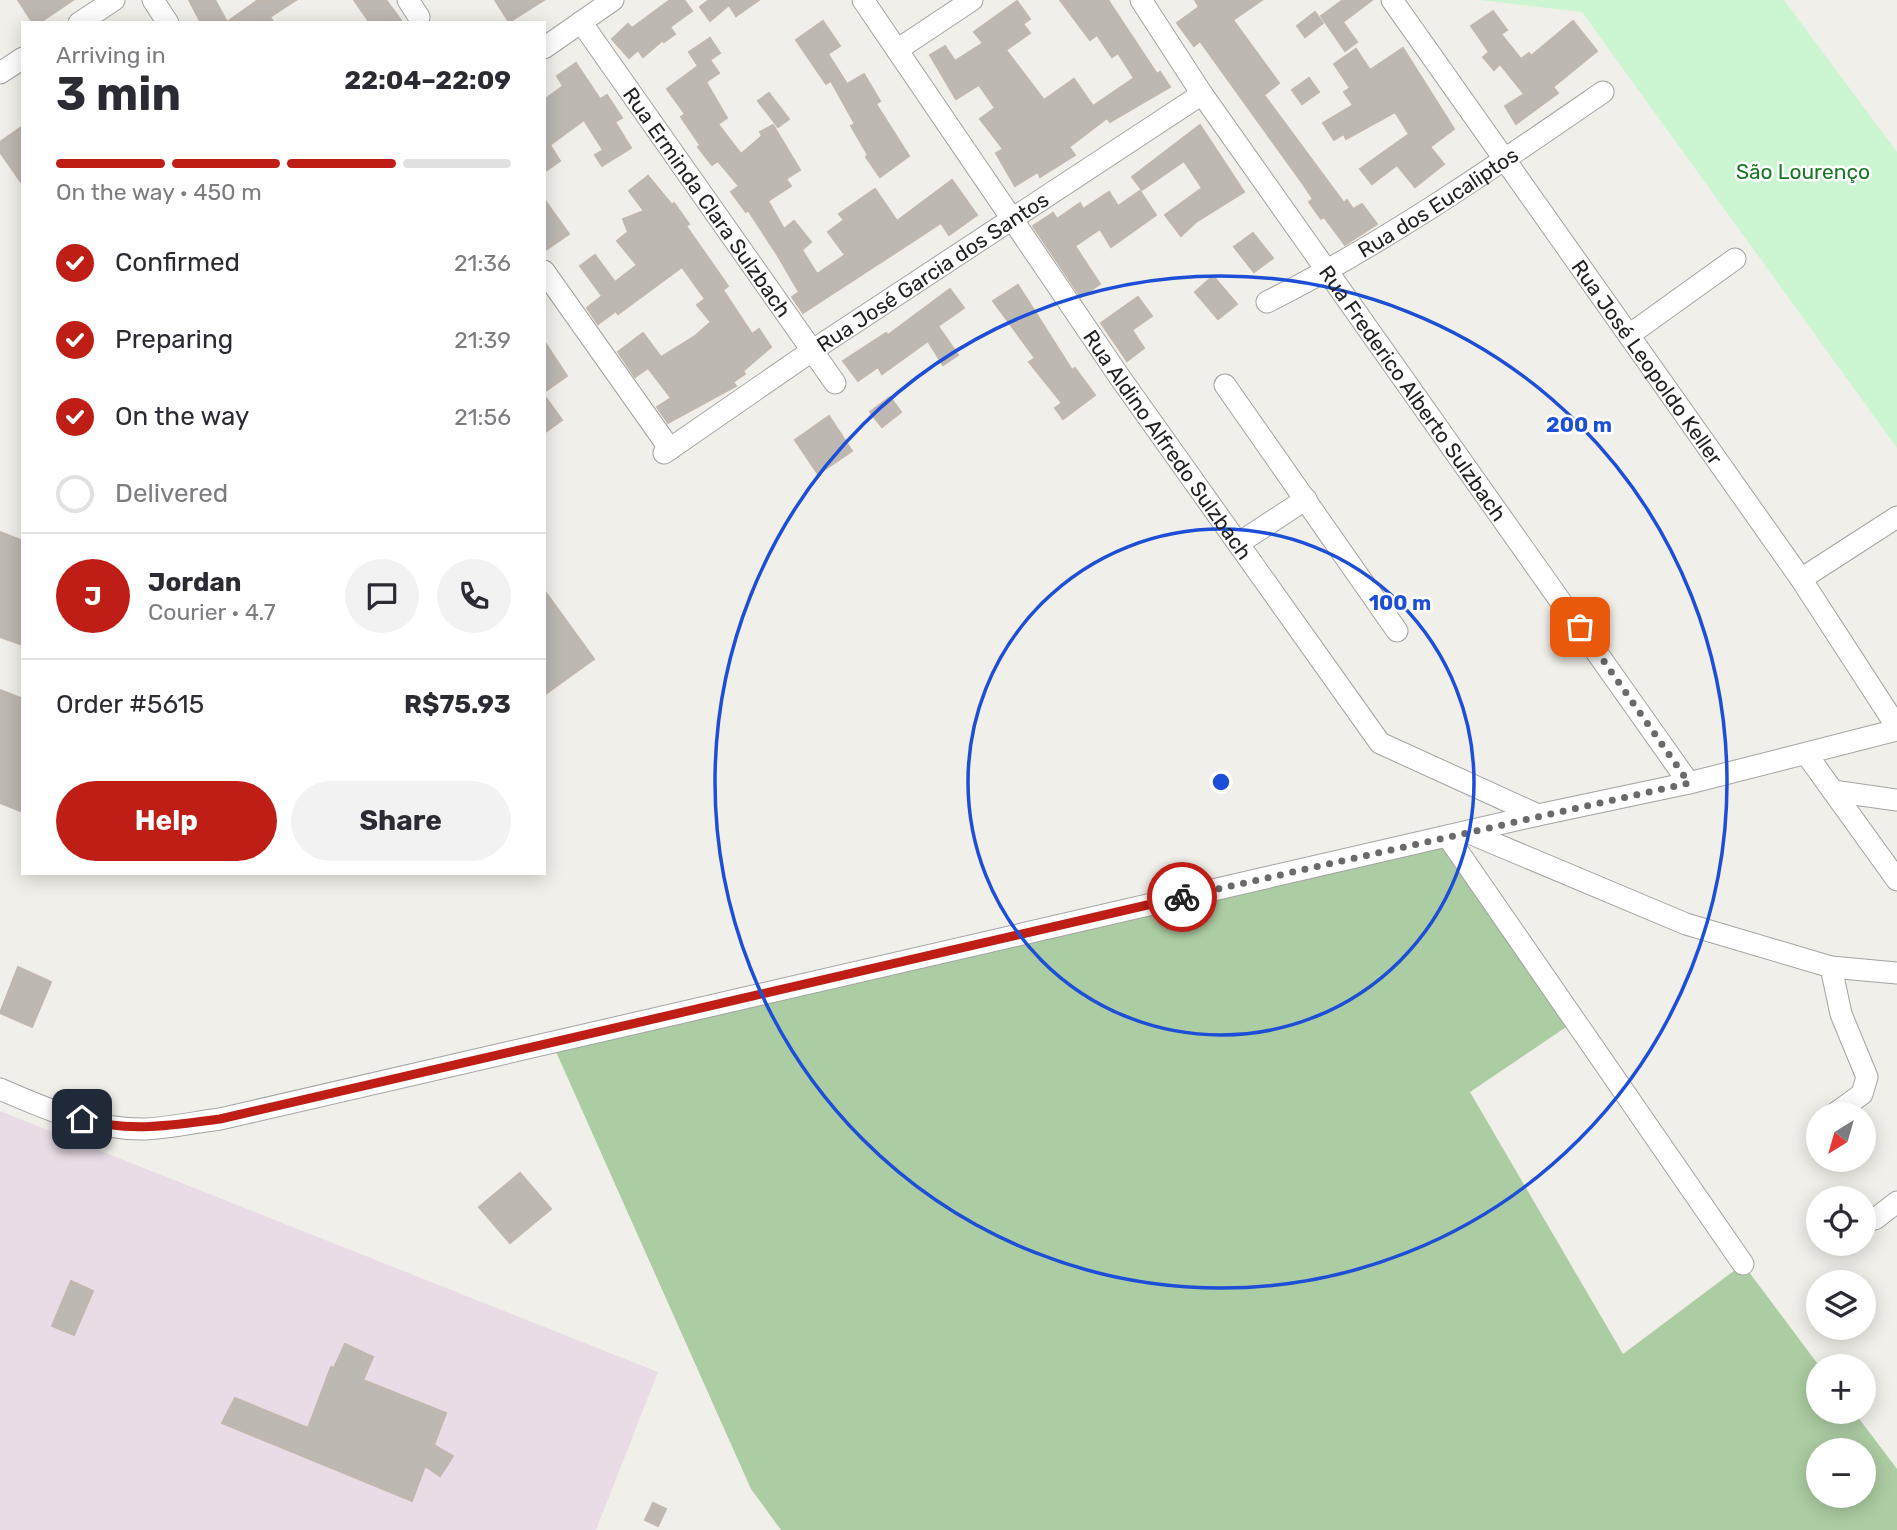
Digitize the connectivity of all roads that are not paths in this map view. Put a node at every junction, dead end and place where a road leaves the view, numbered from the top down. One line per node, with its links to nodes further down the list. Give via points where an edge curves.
1 (114, 0): 8 (street)
2 (153, 0): 9 (street)
3 (613, 0): 10 (street)
4 (863, 0): 12 (street, Rua Aldino Alfredo Sulzbach)
5 (972, 0): 12 (street)
6 (1140, 0): 16 (street, Rua Frederico Alberto Sulzbach)
7 (1392, 0): 17 (street, Rua José Leopoldo Keller)
8 (82, 21)
9 (167, 21)
10 (581, 22): 11 (street); 24 (street, Rua Erminda Clara Sulzbach)
11 (546, 47)
12 (897, 50): 18 (street, Rua Aldino Alfredo Sulzbach)
13 (21, 59): 14 (street)
14 (0, 73)
15 (1603, 92): 17 (street, Rua dos Eucaliptos)
16 (1202, 94): 18 (street, Rua José Garcia dos Santos); 20 (street, Rua Frederico Alberto Sulzbach)
17 (1506, 159): 20 (street, Rua dos Eucaliptos); 23 (street, Rua José Leopoldo Keller)
18 (1012, 220): 24 (street, Rua José Garcia dos Santos); 29 (street, Rua Aldino Alfredo Sulzbach)
19 (1735, 259): 23 (street)
20 (1329, 271): 22 (street, Rua dos Eucaliptos); 34 (street, Rua Frederico Alberto Sulzbach)
21 (546, 274): 24 (street, Rua José Garcia dos Santos, via 667,451)
22 (1267, 302)
23 (1629, 335): 30 (street, Rua José Leopoldo Keller)
24 (813, 351): 25 (street, Rua Erminda Clara Sulzbach)
25 (835, 383)
26 (1225, 385): 27 (street)
27 (1306, 499): 29 (street); 31 (street)
28 (1897, 517): 30 (street)
29 (1240, 543): 37 (street, Rua Aldino Alfredo Sulzbach, via 1380,743)
30 (1801, 579): 32 (street, Rua José Leopoldo Keller)
31 (1396, 631)
32 (1897, 729): 33 (street)
33 (1807, 755): 34 (street); 35 (street)
34 (1689, 783): 37 (street)
35 (1833, 791): 36 (street); 39 (street)
36 (1897, 800)
37 (1538, 815): 38 (street)
38 (1457, 834): 40 (street, via 1686,924); 42 (street, via 220,1119 148,1129 100,1124 46,1109); 46 (street)
39 (1897, 880)
40 (1831, 967): 41 (street); 43 (street, via 1841,1014 1867,1077 1862,1094)
41 (1897, 974)
42 (0, 1089)
43 (1851, 1102)
44 (1897, 1202): 45 (street)
45 (1876, 1218)
46 (1743, 1264)

